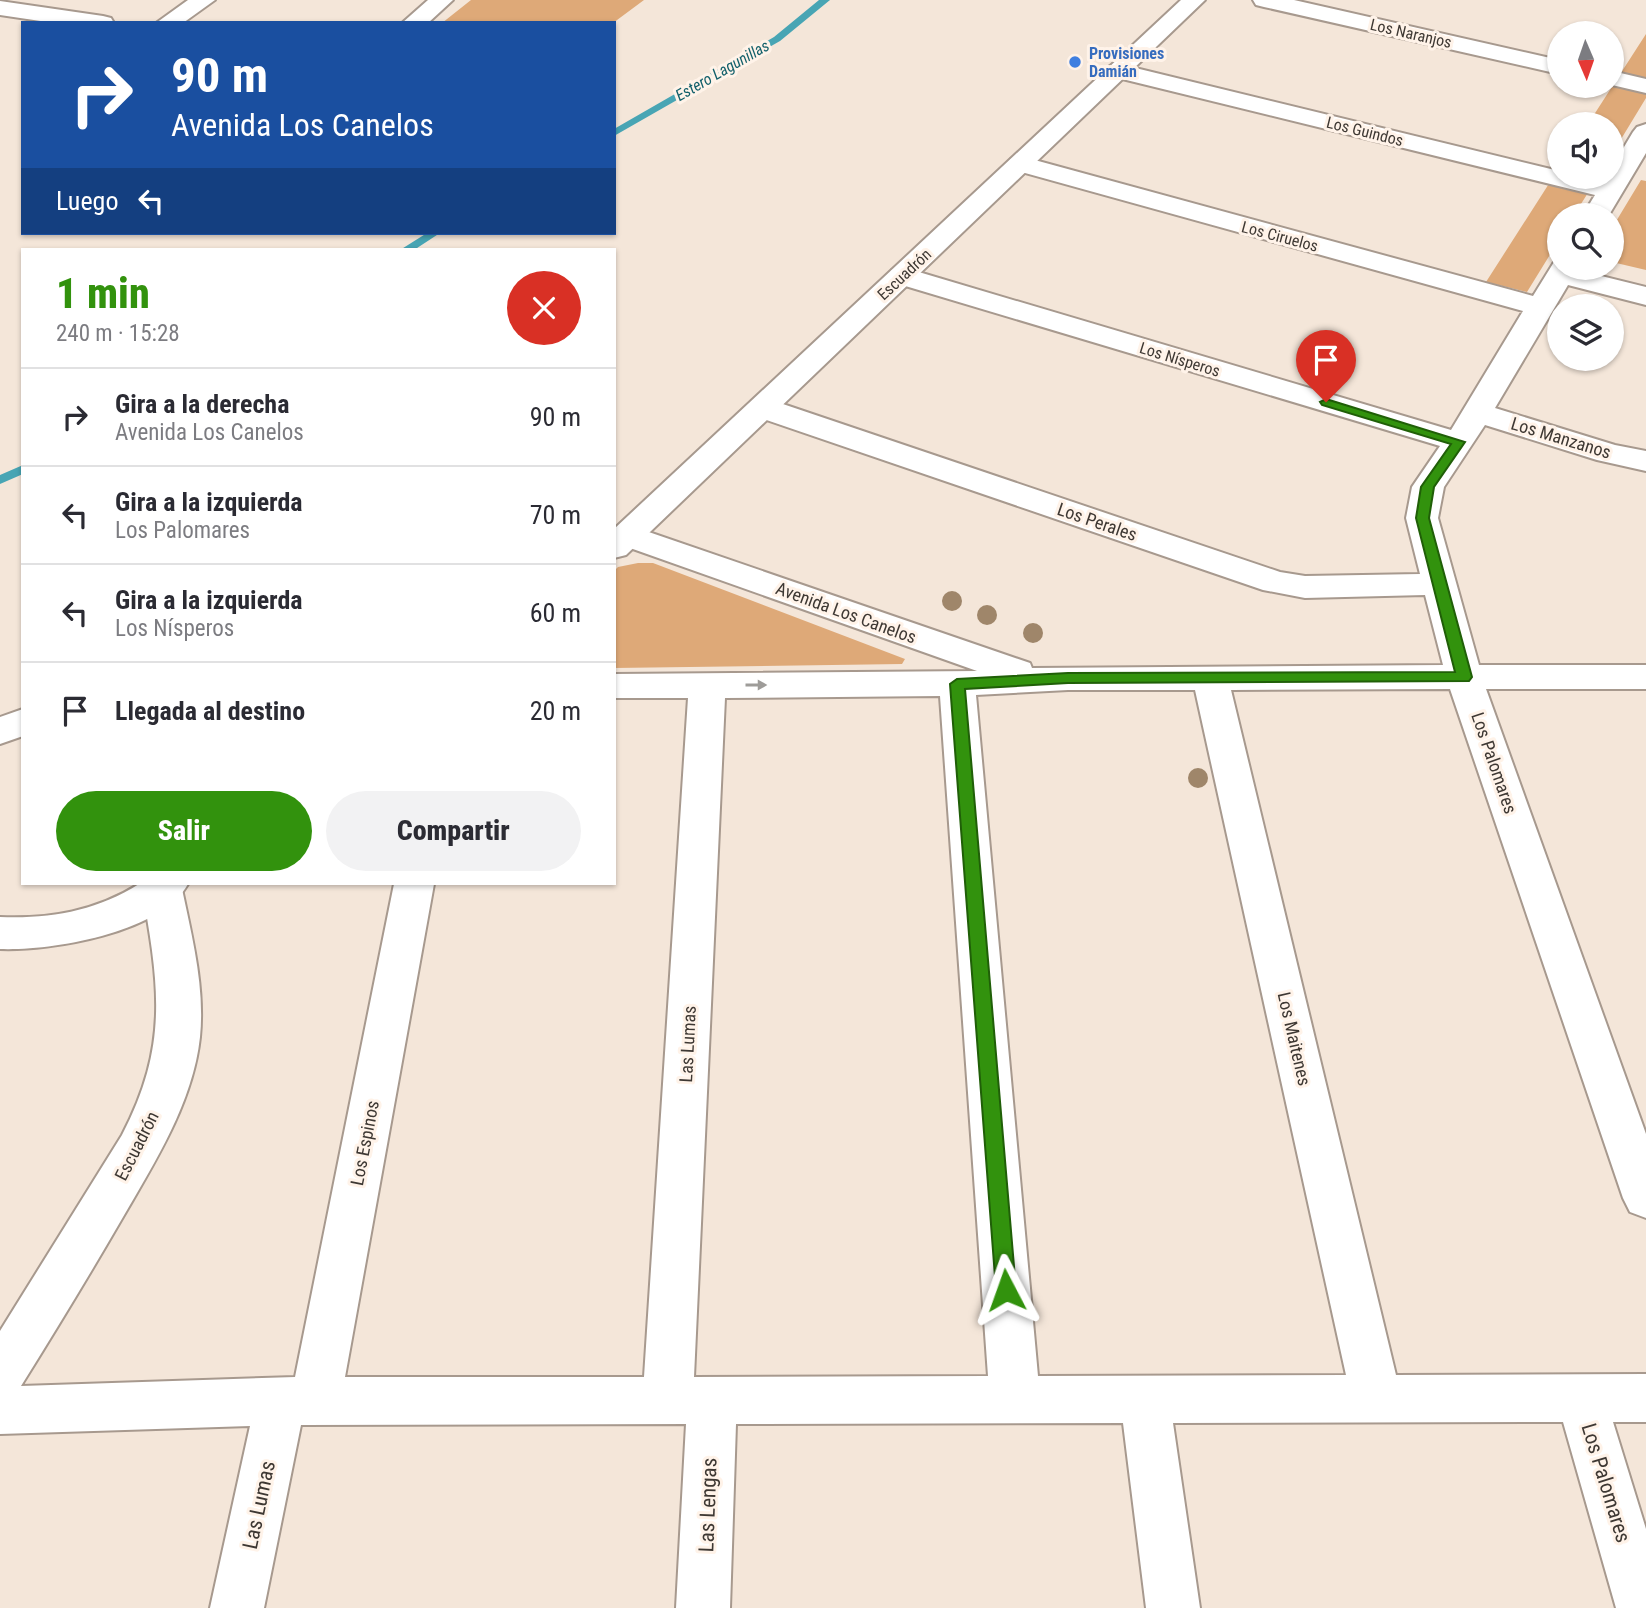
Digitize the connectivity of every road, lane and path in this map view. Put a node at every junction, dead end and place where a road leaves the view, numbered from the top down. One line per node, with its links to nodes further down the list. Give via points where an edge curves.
1 (204, 0): 7 (street)
2 (442, 0): 8 (street)
3 (1194, 0): 10 (street, Escuadrón)
4 (1264, 0): 9 (street, Los Naranjos)
5 (20, 6): 6 (street)
6 (93, 21)
7 (170, 21)
8 (416, 21)
9 (1547, 64)
10 (1119, 71): 14 (street, Escuadrón); 15 (street, Los Guindos)
11 (1624, 81): 12 (street)
12 (1646, 86)
13 (1642, 147): 15 (street)
14 (1020, 164): 17 (street, Escuadrón); 21 (street, Los Ciruelos)
15 (1610, 191): 16 (street)
16 (1603, 203)
17 (902, 276): 22 (street, Escuadrón); 24 (street, Los Nísperos)
18 (1556, 280): 21 (street, Los Palomares)
19 (1592, 280): 20 (street)
20 (1646, 296)
21 (1540, 307): 23 (street, Los Palomares)
22 (763, 408): 26 (street, Escuadrón); 27 (street, Los Perales, via 1275,582 1305,587)
23 (1477, 412): 24 (street, Los Palomares); 25 (street, Los Manzanos)
24 (1459, 442): 27 (street, Los Palomares, via 1427,487 1423,501 1422,518)
25 (1646, 461)
26 (621, 542): 30 (street, Avenida Los Canelos, via 1000,668)
27 (1439, 584): 28 (street, Los Palomares)
28 (1464, 677): 29 (street, Avenida Los Canelos); 31 (street, Avenida Los Canelos); 40 (street, Los Palomares)
29 (1646, 677)
30 (1068, 678): 31 (street, Avenida Los Canelos); 32 (street, Avenida Los Canelos)
31 (1210, 678): 46 (street, Los Maitenes)
32 (957, 684): 34 (street, Avenida Los Canelos, one-way to 32); 44 (street)
33 (616, 686): 34 (street, Avenida Los Canelos)
34 (707, 686): 47 (street, Las Lumas)
35 (21, 723): 36 (street)
36 (0, 731)
37 (415, 885): 48 (street, Los Espinos)
38 (165, 886): 39 (street, Escuadrón, via 105,919 74,928); 41 (street, Escuadrón, via 179,1004 170,1071 138,1149)
39 (0, 933)
40 (1646, 1198)
41 (0, 1374)
42 (1581, 1398): 43 (street); 46 (street); 53 (street, Los Palomares)
43 (1646, 1398)
44 (1015, 1400): 45 (street); 47 (street)
45 (1145, 1400): 46 (street); 52 (street)
46 (1377, 1400)
47 (690, 1401): 48 (street); 51 (street, Las Lengas)
48 (298, 1402): 49 (street); 50 (street, Las Lumas)
49 (0, 1410)
50 (237, 1608)
51 (703, 1608)
52 (1173, 1608)
53 (1643, 1608)

